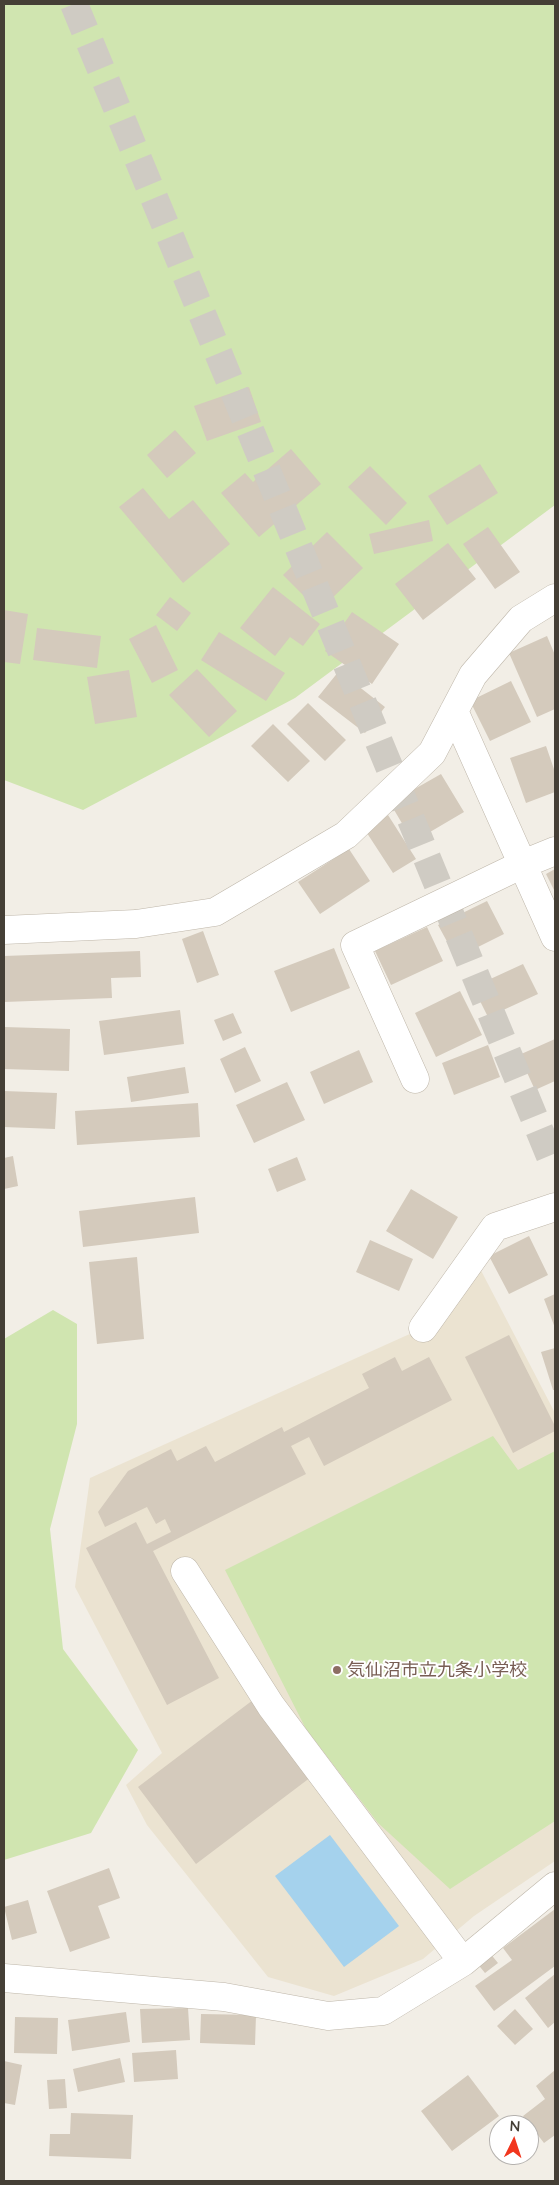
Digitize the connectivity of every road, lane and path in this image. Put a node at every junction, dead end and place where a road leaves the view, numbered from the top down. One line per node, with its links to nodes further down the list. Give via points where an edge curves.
1 (555, 598): 2 (street, via 521,619 473,675)
2 (454, 712): 4 (street); 5 (street, via 432,753 346,834 215,912 136,924)
3 (555, 851): 4 (street)
4 (522, 864): 6 (street); 7 (street, via 355,945)
5 (4, 930)
6 (555, 937)
7 (415, 1079)
8 (555, 1207): 9 (street, via 495,1228)
9 (423, 1328)
10 (186, 1571): 12 (street, via 271,1706)
11 (555, 1886): 12 (street)
12 (463, 1962): 13 (street, via 383,2012 328,2016 224,1997)
13 (4, 1978)

